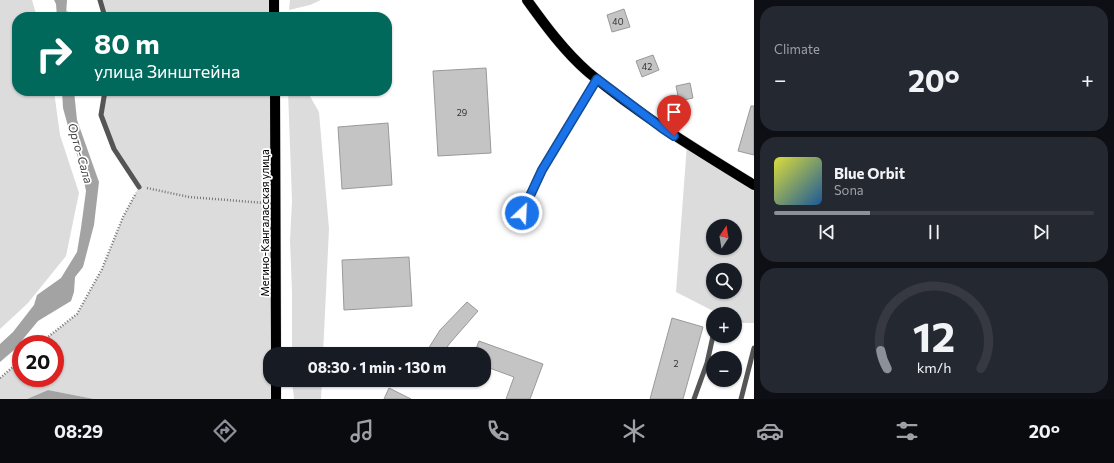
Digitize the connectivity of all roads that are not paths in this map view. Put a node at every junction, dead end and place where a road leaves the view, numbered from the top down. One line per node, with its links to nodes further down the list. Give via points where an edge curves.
1 (100, 0): 4 (lane)
2 (274, 0): 5 (main road)
3 (527, 0): 6 (main road, via 552,35)
4 (104, 12)
5 (274, 12)
6 (597, 79): 9 (main road, via 662,128); 11 (lane, via 542,170)
7 (104, 96): 10 (lane, via 101,115 114,149)
8 (275, 96): 13 (main road, Мегино-Кангаласская улица)
9 (754, 185)
10 (139, 187)
11 (522, 213)
12 (711, 343): 17 (lane)
13 (276, 347)
14 (754, 348): 18 (lane)
15 (276, 387): 16 (main road)
16 (276, 399)
17 (694, 399)
18 (741, 399)

